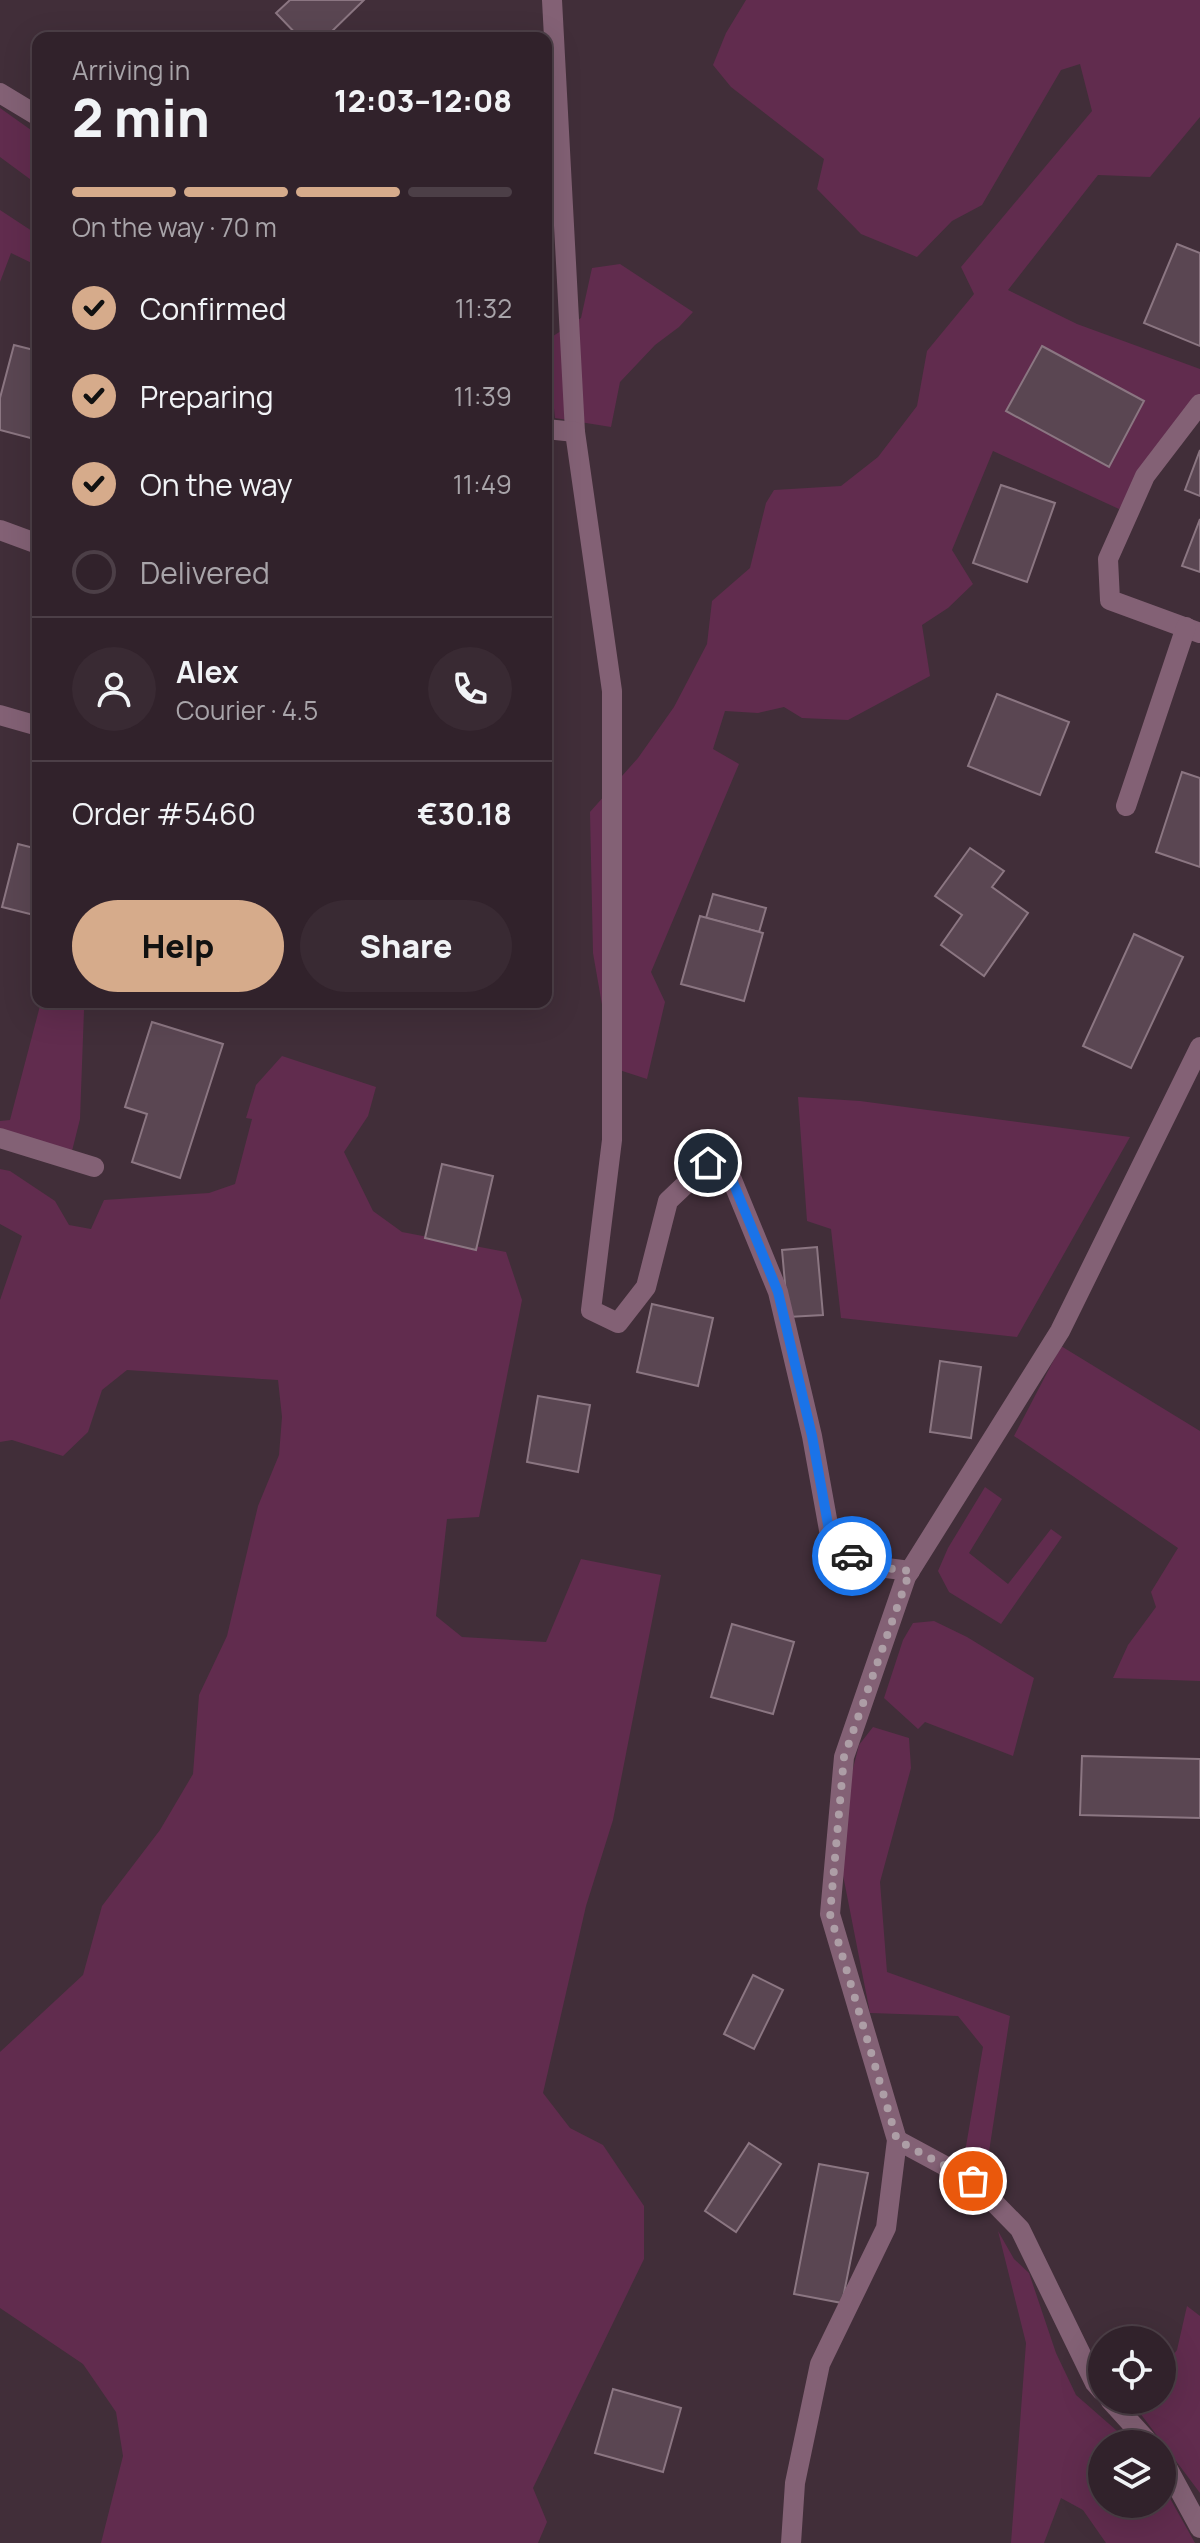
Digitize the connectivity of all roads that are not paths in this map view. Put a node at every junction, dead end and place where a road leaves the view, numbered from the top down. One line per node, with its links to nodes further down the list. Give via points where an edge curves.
1 (552, 0): 6 (street)
2 (0, 93): 3 (street)
3 (32, 112)
4 (1200, 404): 9 (street, via 1145,476 1108,559 1110,600)
5 (552, 430): 6 (street)
6 (575, 432): 16 (street, via 612,691 612,1140 591,1310 618,1323 646,1287 668,1201 708,1163 728,1170 778,1292 831,1541 863,1565)
7 (0, 530): 8 (street)
8 (32, 542)
9 (1193, 630): 12 (street)
10 (0, 715): 11 (street)
11 (32, 724)
12 (1126, 806)
13 (1200, 1047): 16 (street, via 1060,1331)
14 (0, 1138): 15 (street)
15 (94, 1167)
16 (910, 1571): 17 (street, via 844,1757 830,1914)
17 (897, 2140): 18 (street, via 973,2181 1020,2229); 23 (street, via 886,2228 820,2364 795,2483)
18 (1088, 2369)
19 (1123, 2414): 20 (street)
20 (1137, 2430)
21 (1176, 2484): 22 (street)
22 (1200, 2528)
23 (791, 2543)

